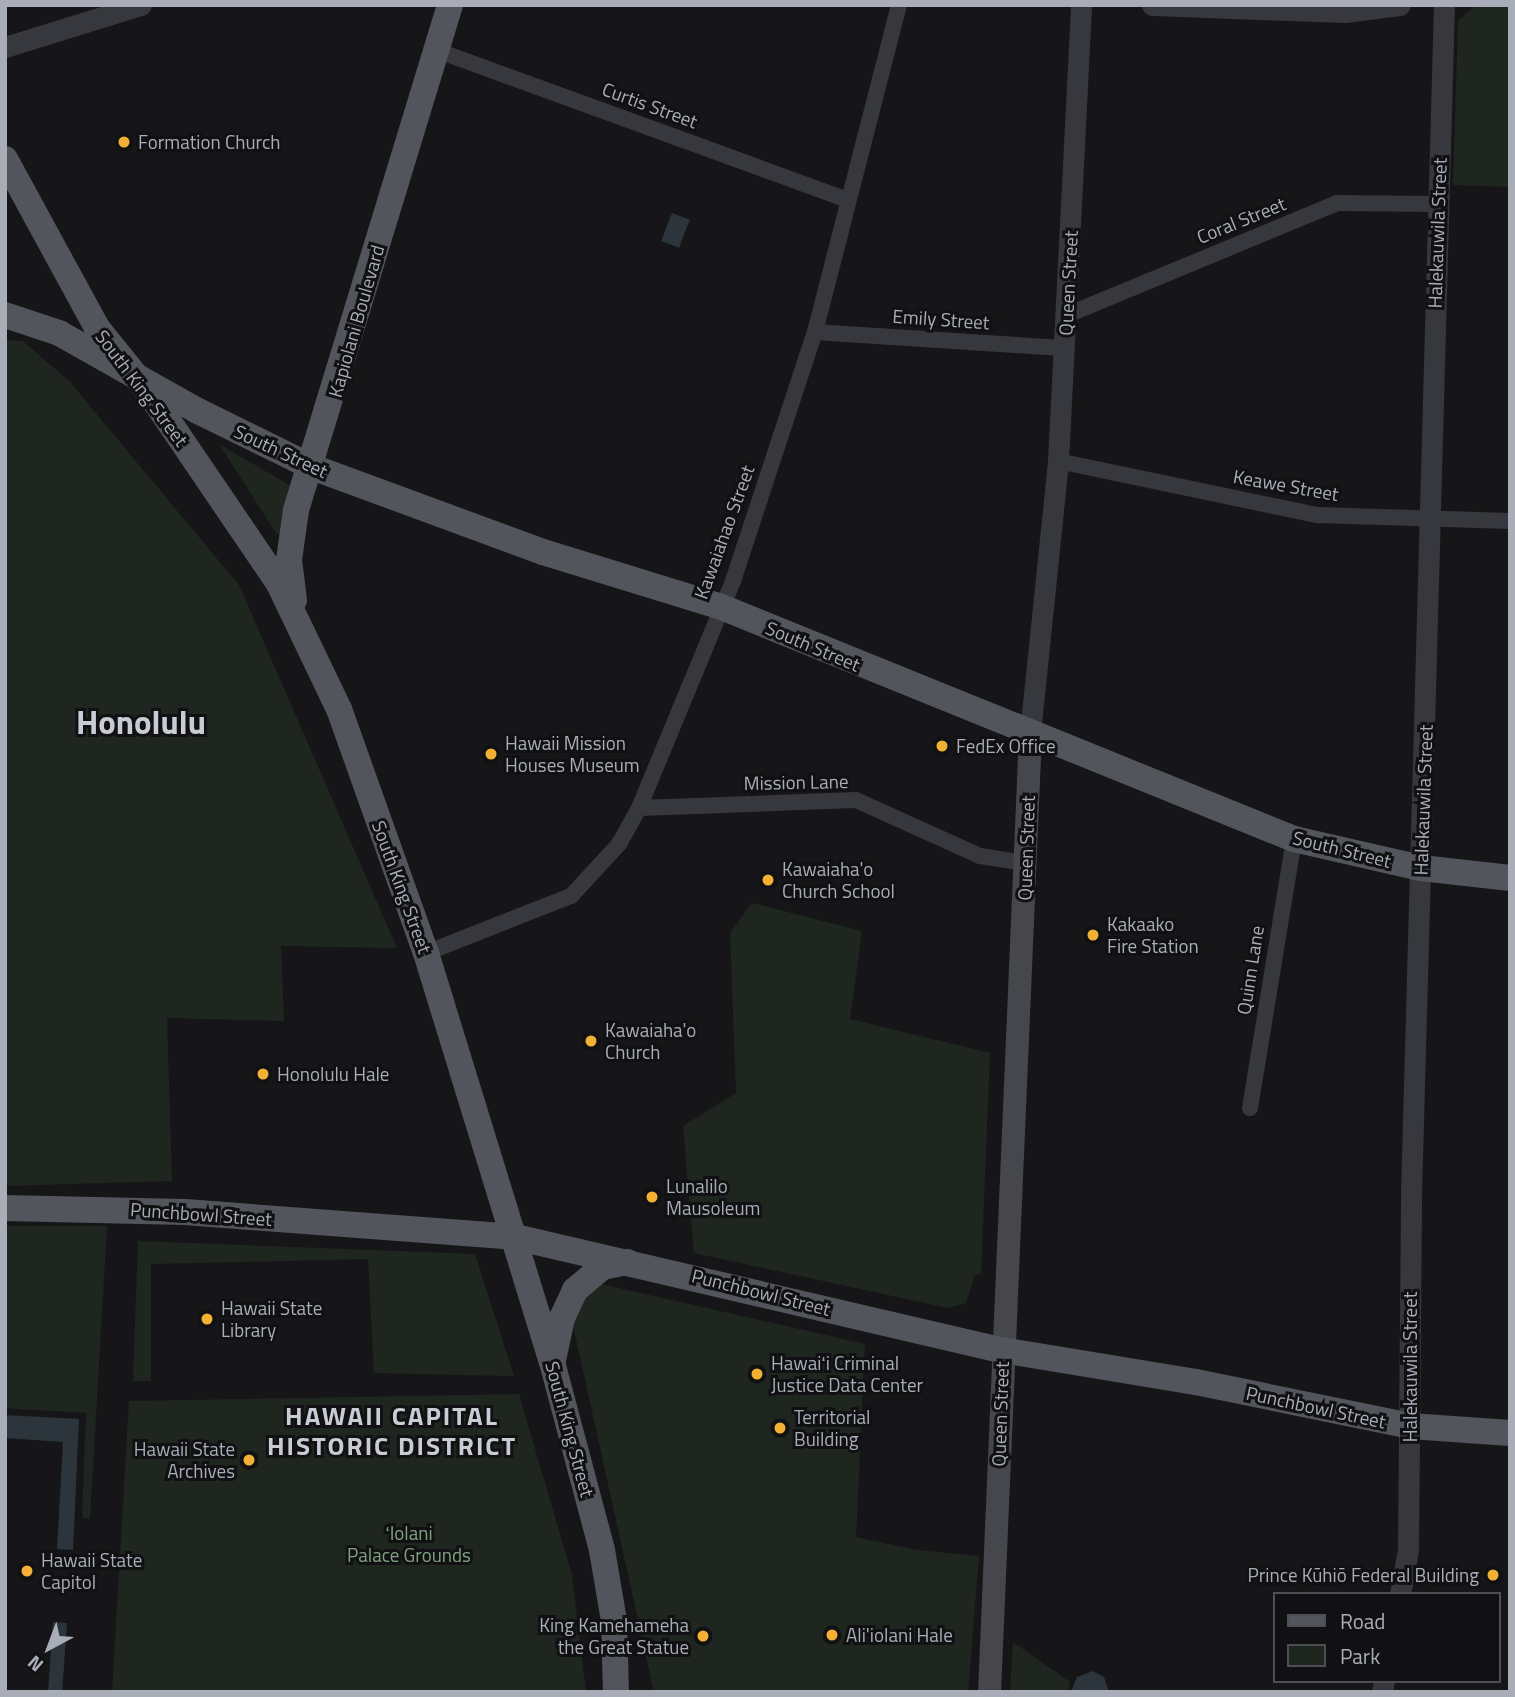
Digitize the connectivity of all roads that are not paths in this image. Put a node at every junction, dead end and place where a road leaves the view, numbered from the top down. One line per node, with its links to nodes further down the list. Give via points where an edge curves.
1 (450, 5): 10 (main road, Kapiolani Boulevard)
2 (899, 5): 12 (street, Kawaiahao Street)
3 (1081, 5): 15 (street, Queen Street)
4 (1152, 5): 8 (street)
5 (1400, 5): 8 (street, via 1345,12)
6 (1444, 5): 13 (street, Halekauwila Street)
7 (136, 6): 9 (street)
8 (1268, 8)
9 (5, 47)
10 (436, 50): 12 (street, Curtis Street); 20 (main road, Kapiolani Boulevard)
11 (5, 159): 18 (main road, South King Street, via 97,328)
12 (849, 200): 16 (street, Kawaiahao Street)
13 (1437, 204): 15 (street, Coral Street, via 1337,204); 21 (street, Halekauwila Street)
14 (5, 315): 18 (main road, South Street, via 60,332)
15 (1067, 315): 17 (street, Queen Street)
16 (815, 332): 17 (street, Emily Street); 23 (street, Kawaiahao Street, via 733,581)
17 (1065, 348): 19 (street, Queen Street)
18 (130, 372): 20 (main road, South Street); 24 (main road, South King Street, via 148,391 271,572)
19 (1058, 461): 21 (street, Keawe Street, via 1317,515); 25 (street, Queen Street)
20 (312, 467): 23 (main road, South Street, via 543,552); 24 (main road, Kapiolani Boulevard, via 292,527 289,560 292,595)
21 (1430, 519): 22 (street, Keawe Street); 29 (street, Halekauwila Street)
22 (1510, 521)
23 (719, 606): 25 (main road, South Street); 26 (street, Kawaiahao Street)
24 (307, 638): 31 (main road, South King Street, via 339,709)
25 (1030, 733): 27 (main road, South Street); 28 (main road, Queen Street)
26 (639, 808): 28 (street, Mission Lane, via 856,800 980,856); 31 (street, Kawaiahao Street, via 619,844 571,896)
27 (1294, 839): 29 (main road, South Street); 32 (street, Quinn Lane)
28 (1026, 863): 36 (main road, Queen Street)
29 (1421, 868): 30 (main road, South Street); 38 (street, Halekauwila Street, via 1411,1193)
30 (1510, 878)
31 (426, 953): 34 (main road, South King Street)
32 (1250, 1108)
33 (5, 1208): 34 (main road, Punchbowl Street, via 185,1212)
34 (515, 1237): 35 (main road, Punchbowl Street); 37 (main road, South King Street)
35 (632, 1261): 36 (main road, Punchbowl Street); 37 (main road, via 602,1267 575,1290 562,1318)
36 (1002, 1350): 38 (main road, Punchbowl Street, via 1196,1382); 42 (main road, Queen Street)
37 (552, 1362): 41 (main road, South King Street, via 603,1550 614,1621)
38 (1410, 1426): 39 (main road, Punchbowl Street); 40 (street, Halekauwila Street, via 1408,1550)
39 (1510, 1433)
40 (1400, 1592)
41 (617, 1692)
42 (989, 1692)

